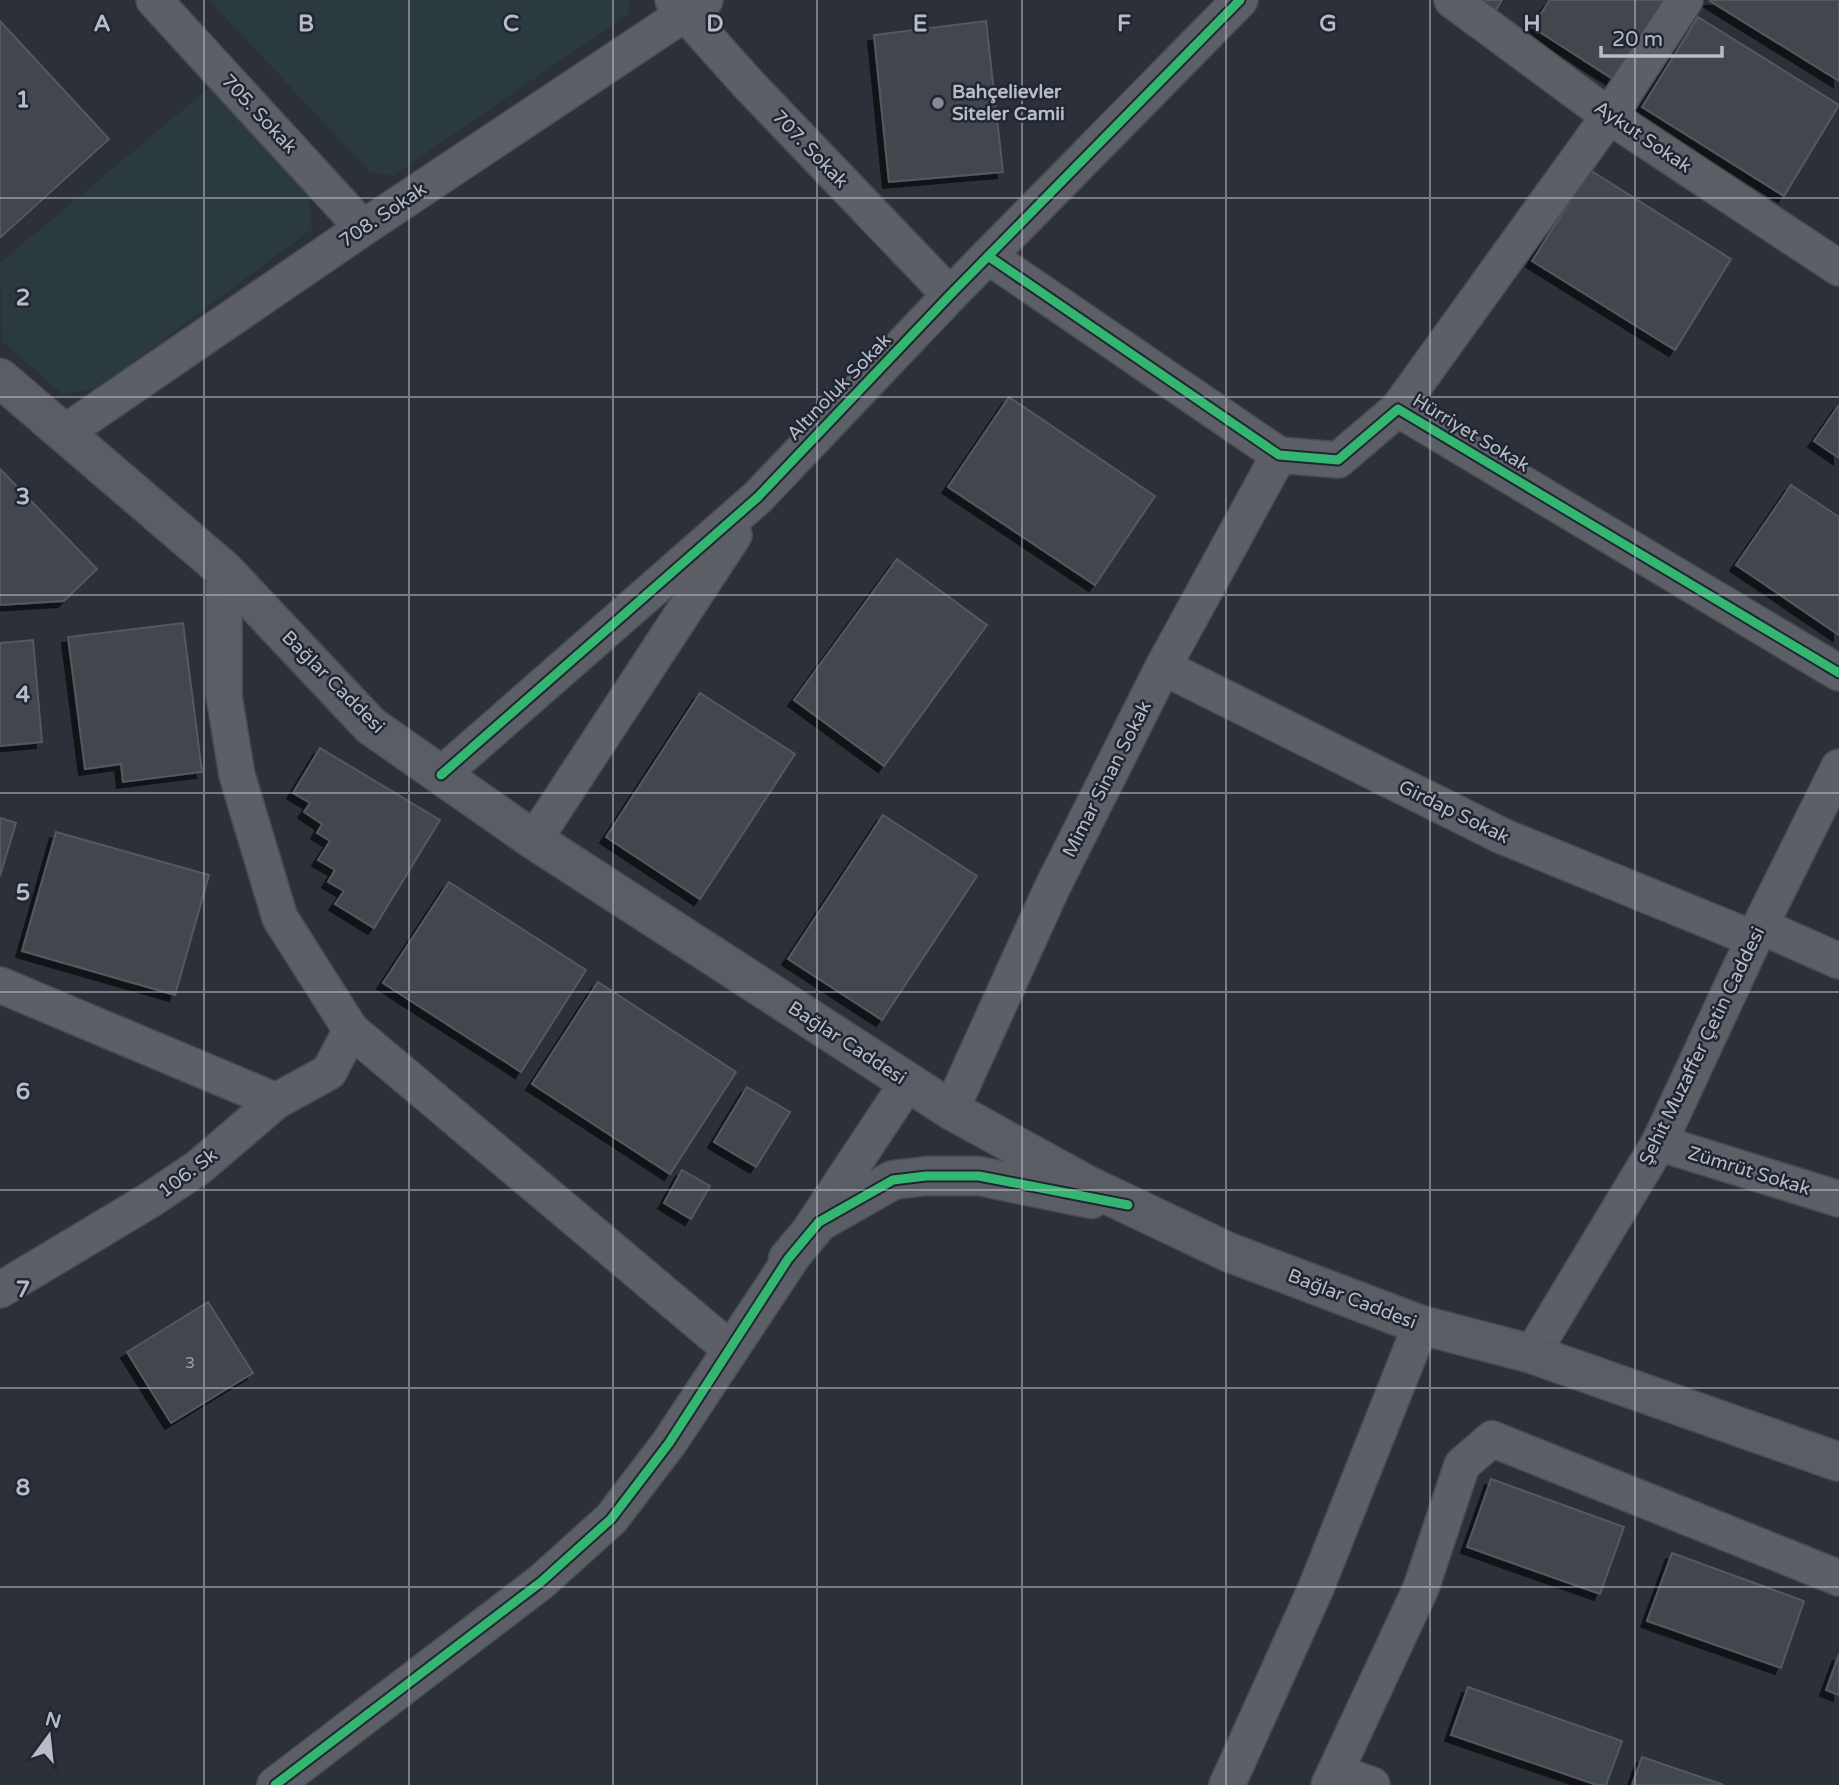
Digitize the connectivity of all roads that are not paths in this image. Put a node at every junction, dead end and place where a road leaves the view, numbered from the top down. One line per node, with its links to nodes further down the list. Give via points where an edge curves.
1 (154, 0): 7 (street, 705. Sokak)
2 (1240, 0): 8 (street, Altınoluk Sokak)
3 (1452, 0): 6 (street, Aykut Sokak)
4 (1685, 0): 6 (street)
5 (687, 4): 7 (street, 708. Sokak); 10 (street, 707. Sokak)
6 (1609, 116): 9 (street, Aykut Sokak); 12 (street)
7 (363, 228): 13 (street, 708. Sokak)
8 (988, 256): 10 (street, Altınoluk Sokak); 14 (street, Hürriyet Sokak)
9 (1839, 268)
10 (950, 295): 15 (street, Altınoluk Sokak)
11 (0, 378): 13 (main road, Bağlar Caddesi)
12 (1398, 409): 14 (street, Hürriyet Sokak, via 1338,460); 18 (street, Hürriyet Sokak)
13 (64, 433): 16 (main road, Bağlar Caddesi)
14 (1279, 455): 17 (street, Mimar Sinan Sokak)
15 (758, 497): 20 (street, Altınoluk Sokak); 21 (street, Altınoluk Sokak)
16 (224, 570): 20 (main road, Bağlar Caddesi, via 371,726); 25 (street, via 223,696 237,775 280,918)
17 (1163, 667): 22 (street, Girdap Sokak, via 1502,836); 28 (street, Mimar Sinan Sokak, via 1052,888)
18 (1839, 673)
19 (1839, 767): 22 (street, Şehit Muzaffer Çetin Caddesi)
20 (442, 775): 21 (main road, Bağlar Caddesi)
21 (534, 840): 26 (main road, Bağlar Caddesi)
22 (1757, 932): 23 (street, Girdap Sokak); 29 (street, Şehit Muzaffer Çetin Caddesi)
23 (1839, 961)
24 (0, 985): 27 (street)
25 (351, 1030): 27 (street, 106. Sk, via 329,1072); 35 (street)
26 (908, 1082): 28 (main road, Bağlar Caddesi); 32 (street)
27 (276, 1101): 33 (street, 106. Sk, via 199,1167)
28 (951, 1110): 31 (main road, Bağlar Caddesi)
29 (1659, 1143): 30 (street, Zümrüt Sokak); 36 (street, Şehit Muzaffer Çetin Caddesi)
30 (1839, 1199)
31 (1128, 1205): 32 (main road, via 979,1176 892,1180 819,1222); 34 (main road, Bağlar Caddesi, via 1228,1252)
32 (788, 1259): 35 (street)
33 (0, 1290)
34 (1421, 1325): 36 (main road, Bağlar Caddesi); 41 (street, via 1316,1588)
35 (730, 1349): 40 (street, via 669,1443 611,1519 541,1582)
36 (1532, 1354): 37 (main road, Bağlar Caddesi)
37 (1839, 1462)
38 (1839, 1577): 39 (street, via 1492,1439 1462,1465 1421,1588)
39 (1333, 1779): 42 (street)
40 (275, 1785)
41 (1227, 1785)
42 (1372, 1785)

